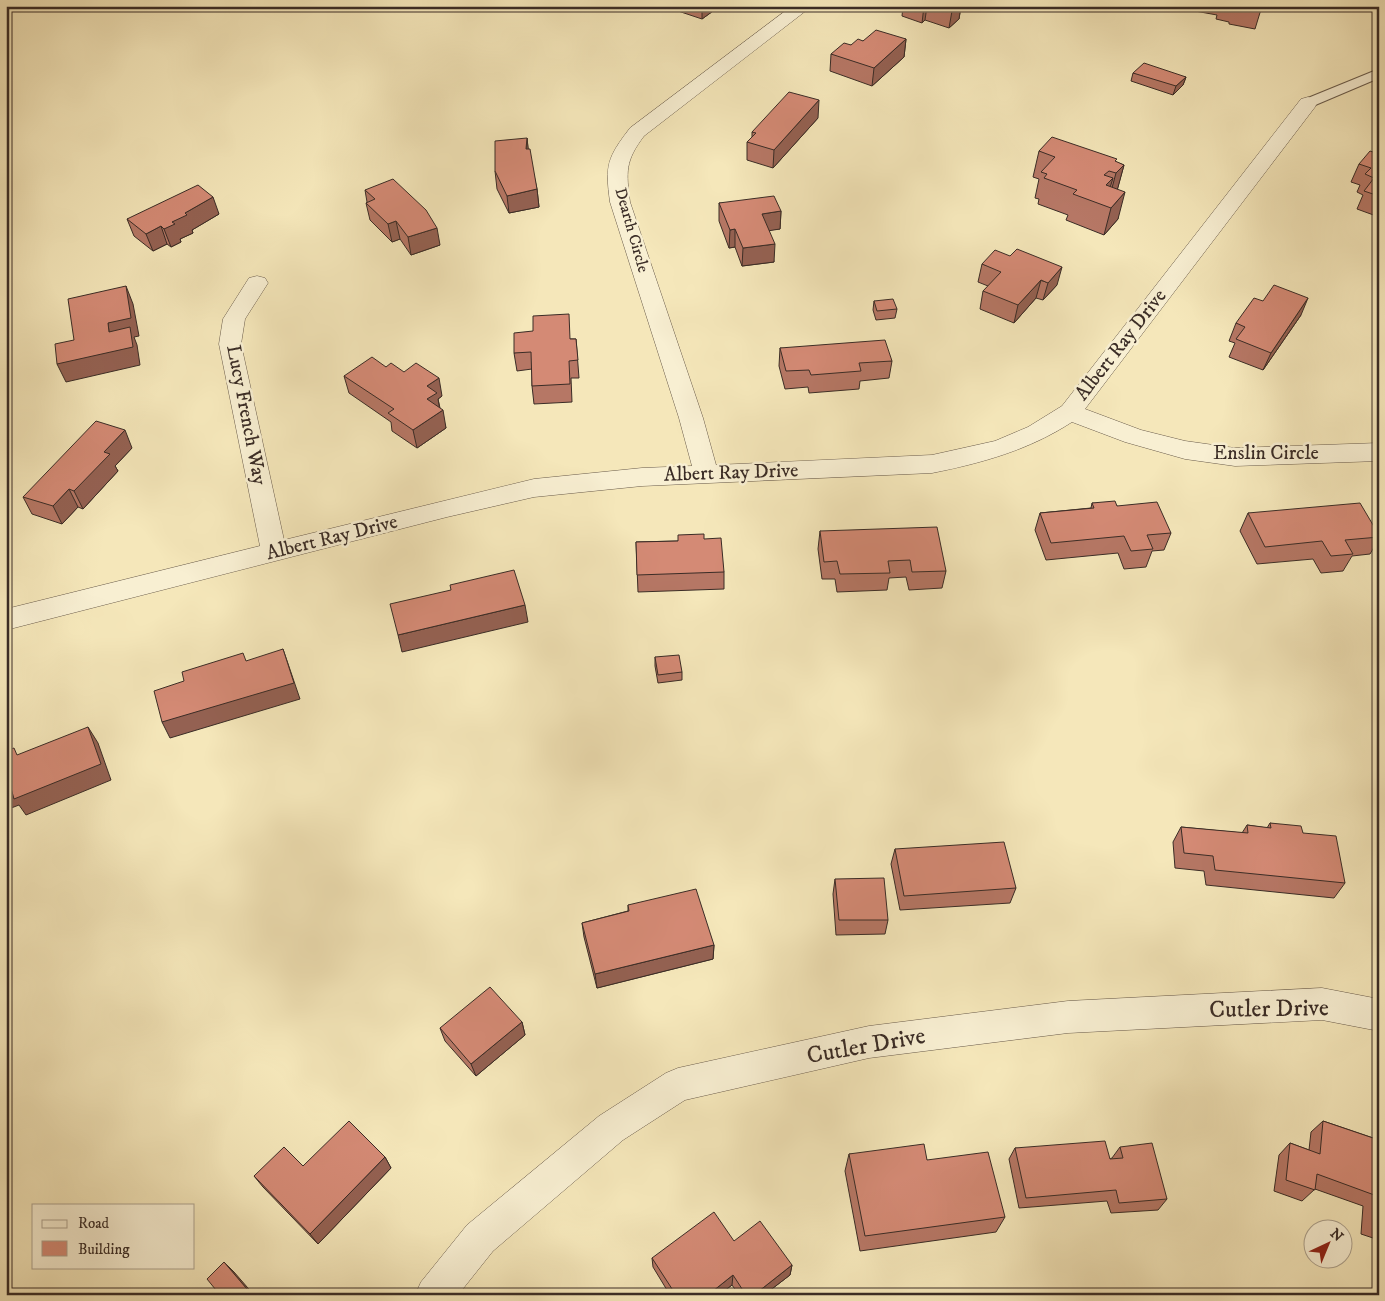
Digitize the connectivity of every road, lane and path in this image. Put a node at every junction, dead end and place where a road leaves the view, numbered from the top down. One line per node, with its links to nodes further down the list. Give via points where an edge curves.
1 (803, 6): 7 (street, Dearth Circle, via 637,132 621,152 616,169 620,202 691,418)
2 (1379, 74): 3 (lane)
3 (1308, 102): 5 (street, Albert Ray Drive)
4 (257, 283): 8 (street, Lucy French Way, via 234,319 230,344)
5 (1070, 412): 6 (street, Enslin Circle, via 1134,436 1184,450 1235,457); 7 (street, Albert Ray Drive, via 1014,444 978,456 932,464)
6 (1379, 452)
7 (706, 474): 8 (street, Albert Ray Drive, via 534,488)
8 (274, 553): 9 (street, Albert Ray Drive)
9 (6, 620)
10 (1379, 1015): 11 (street, Cutler Drive, via 1322,1004 1068,1017 869,1042 678,1085 611,1128 480,1238)
11 (434, 1295)

